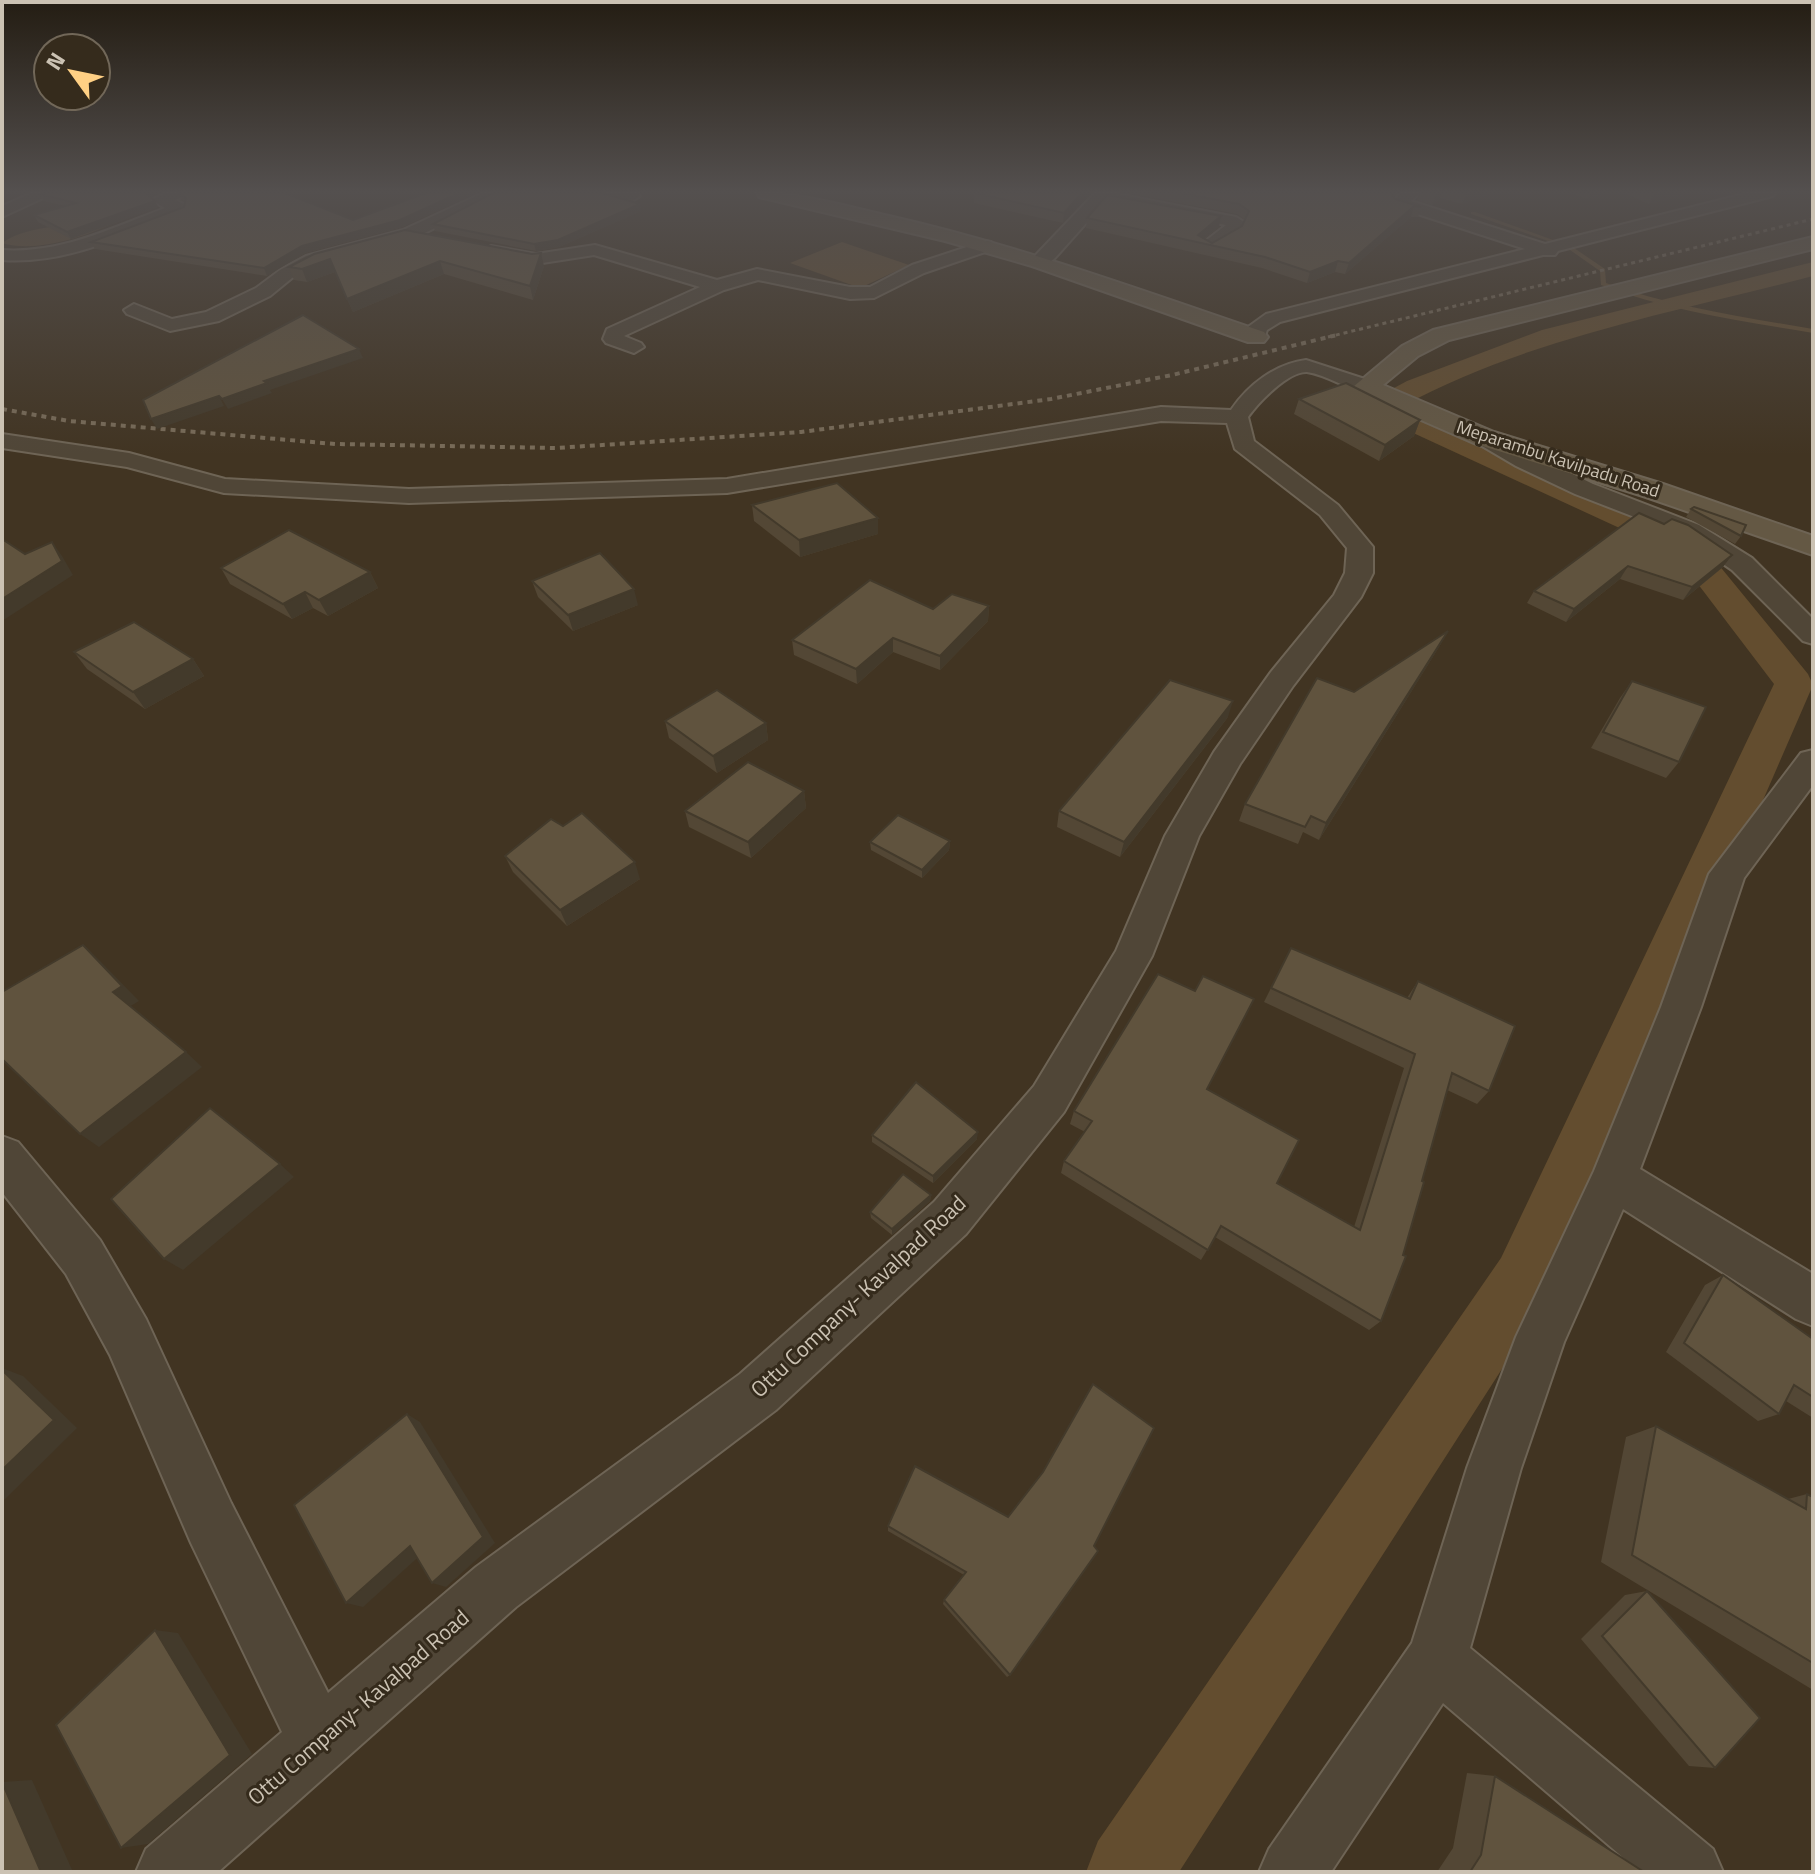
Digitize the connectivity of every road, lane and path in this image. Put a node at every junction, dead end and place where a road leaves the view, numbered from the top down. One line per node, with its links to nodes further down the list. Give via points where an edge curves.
1 (280, 280): 10 (street, via 244,303 195,322 170,325)
2 (698, 280): 9 (street)
3 (735, 280): 9 (street)
4 (789, 280): 5 (street, via 850,293 874,292)
5 (896, 280)
6 (1092, 280): 11 (main road)
7 (1428, 280): 11 (street, via 1273,318 1258,327)
8 (1662, 280): 13 (main road, via 1441,335 1410,351)
9 (717, 286): 12 (street, via 614,333 613,339)
10 (134, 310)
11 (1256, 337)
12 (634, 347)
13 (1366, 387): 14 (street, Meparambu Kavilpadu Road, via 1306,366 1282,375 1244,404); 15 (main road, Meparambu Kavilpadu Road)
14 (1237, 417): 16 (street, via 1161,414 727,486 409,496 224,486 129,460); 24 (street, Ottu Company- Kavalpad Road, via 1243,444 1329,510 1360,547 1359,573 1347,597 1226,760 1182,836 1133,956 1049,1099 950,1218 758,1392 496,1587)
15 (1485, 438): 17 (main road, Meparambu Kavilpadu Road); 18 (street, via 1595,494 1690,530 1742,564)
16 (2, 441)
17 (1813, 546)
18 (1813, 635)
19 (1813, 761): 21 (street, via 1727,874)
20 (2, 1157): 24 (street, via 83,1257 128,1337 211,1523)
21 (1614, 1178): 22 (street); 23 (street, via 1536,1351 1494,1468)
22 (1813, 1302)
23 (1437, 1659): 26 (street); 27 (street)
24 (319, 1741): 25 (street, Ottu Company- Kavalpad Road)
25 (169, 1872)
26 (1292, 1872)
27 (1690, 1872)

